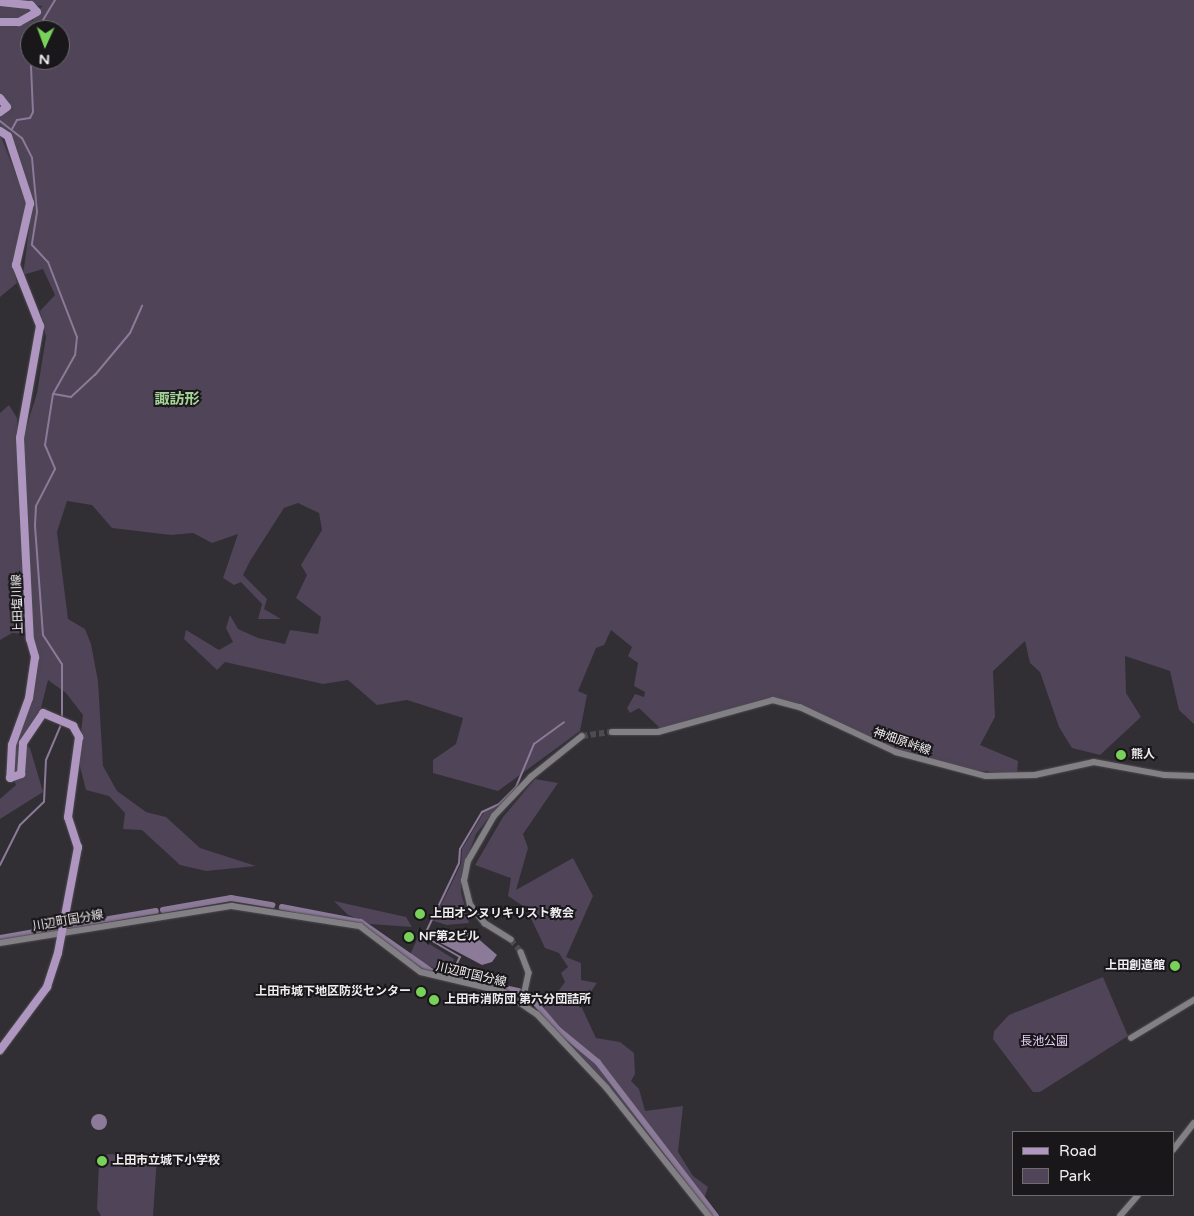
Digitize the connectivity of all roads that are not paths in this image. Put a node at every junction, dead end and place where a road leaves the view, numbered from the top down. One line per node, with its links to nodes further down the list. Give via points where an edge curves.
1 (0, 2): 2 (main road, via 31,5 37,12 20,22)
2 (0, 22)
3 (0, 98): 4 (main road, via 7,107)
4 (0, 112)
5 (0, 130): 9 (main road, 上田塩川線, via 8,136 30,203 16,265 40,326 20,438 30,639 35,657 8,772 10,778 19,778 23,744 43,713 76,730 79,743 68,817 78,848)
6 (612, 732): 8 (street, 神畑原峠線, via 658,732 773,700 800,707 896,752 986,776 1035,775 1094,762 1174,777)
7 (582, 736): 10 (street, via 562,748 506,804 482,833 468,861 464,881 470,905 485,924)
8 (1194, 776)
9 (61, 932): 11 (street, 川辺町国分線); 14 (street, 川辺町国分線, via 221,907 273,910 360,926 426,975 504,992); 16 (main road, 上田塩川線, via 47,987)
10 (510, 940)
11 (0, 943)
12 (521, 952): 14 (street, via 529,973)
13 (1194, 1000): 15 (street)
14 (523, 1002): 20 (street, 川辺町国分線, via 607,1088)
15 (1131, 1038)
16 (0, 1050)
17 (1194, 1123): 18 (street)
18 (1174, 1149)
19 (1137, 1196): 21 (street)
20 (709, 1216)
21 (1120, 1216)

